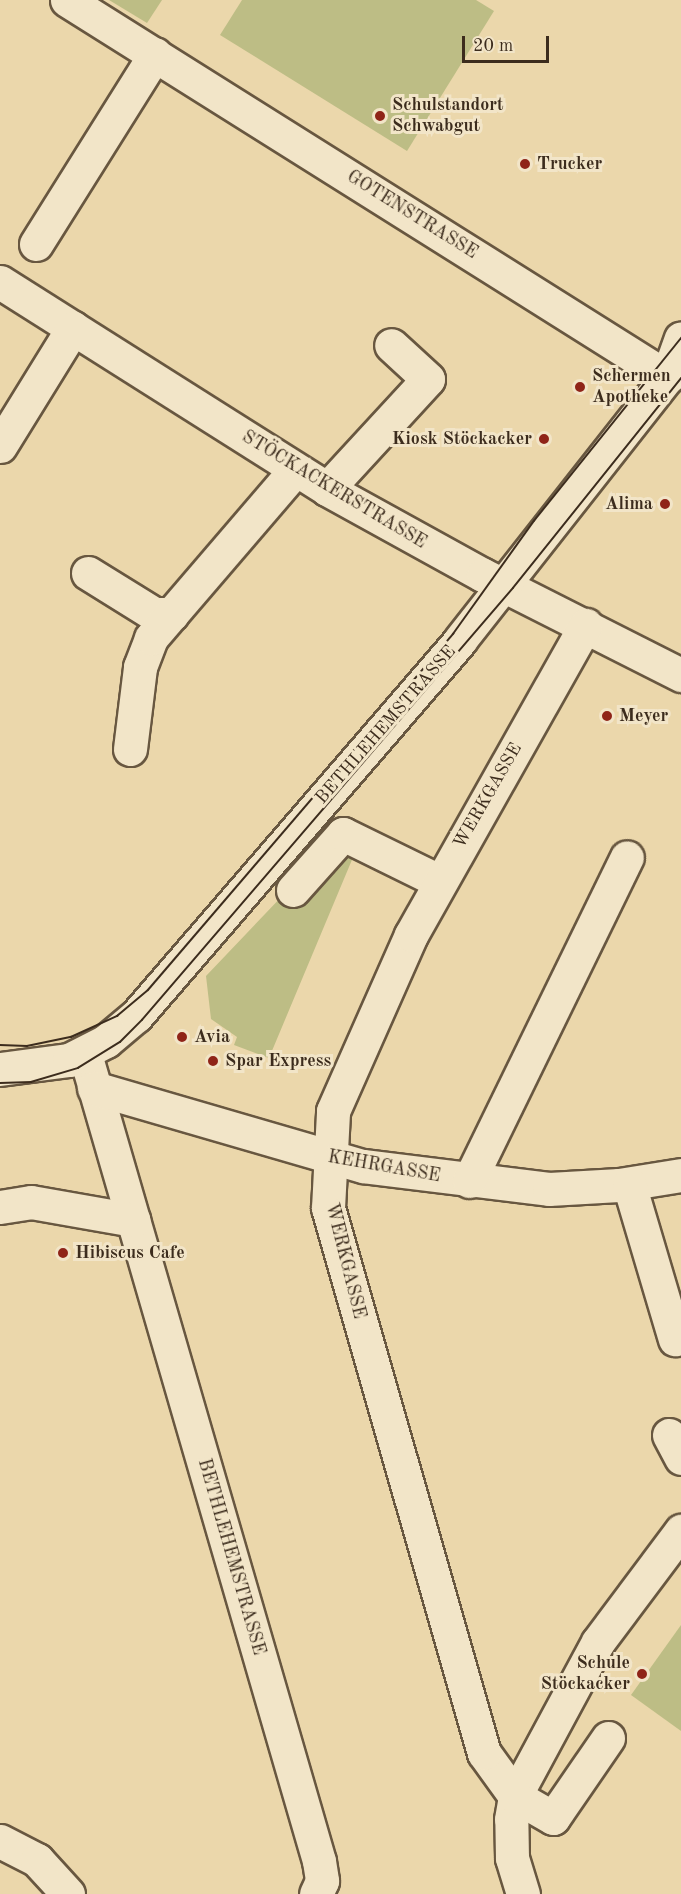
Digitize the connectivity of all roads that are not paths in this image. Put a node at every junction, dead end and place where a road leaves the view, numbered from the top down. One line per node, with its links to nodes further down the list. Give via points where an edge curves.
1 (67, 0): 2 (street, GOTENSTRASSE)
2 (155, 54): 3 (street); 8 (street, GOTENSTRASSE)
3 (36, 244)
4 (0, 282): 5 (street, STÖCKACKERSTRASSE)
5 (73, 328): 9 (street); 10 (street, STÖCKACKERSTRASSE)
6 (681, 338): 8 (street, BETHLEHEMSTRASSE)
7 (391, 345): 11 (street, via 428,379)
8 (674, 373): 13 (street, BETHLEHEMSTRASSE)
9 (0, 446)
10 (295, 470): 11 (street, STÖCKACKERSTRASSE); 14 (street)
11 (327, 489): 13 (street, STÖCKACKERSTRASSE)
12 (88, 573): 14 (street, via 154,614)
13 (504, 583): 15 (street, STÖCKACKERSTRASSE); 21 (street, BETHLEHEMSTRASSE, via 173,977 121,1030)
14 (172, 614): 17 (street, via 145,650)
15 (586, 625): 16 (street, STÖCKACKERSTRASSE); 19 (street, WERKGASSE)
16 (681, 675)
17 (130, 749)
18 (627, 856): 26 (street)
19 (439, 882): 20 (street, via 343,834); 24 (street, WERKGASSE, via 411,935 333,1111)
20 (293, 890)
21 (85, 1054): 22 (street, BETHLEHEMSTRASSE, via 51,1064); 23 (street, BETHLEHEMSTRASSE)
22 (0, 1069)
23 (94, 1088): 24 (street, KEHRGASSE); 29 (street, BETHLEHEMSTRASSE)
24 (331, 1159): 26 (street, KEHRGASSE); 33 (street, WERKGASSE, via 328,1208 484,1753)
25 (681, 1175): 27 (street, KEHRGASSE)
26 (469, 1181): 27 (street, KEHRGASSE, via 549,1189)
27 (628, 1184): 30 (street)
28 (0, 1207): 29 (street, via 31,1202)
29 (133, 1220): 36 (street, BETHLEHEMSTRASSE, via 322,1872)
30 (675, 1339)
31 (681, 1531): 33 (street, via 598,1642)
32 (608, 1738): 33 (street, via 553,1818)
33 (515, 1796): 37 (street, via 512,1858)
34 (0, 1841): 35 (street, via 37,1860)
35 (68, 1894)
36 (316, 1894)
37 (523, 1894)

